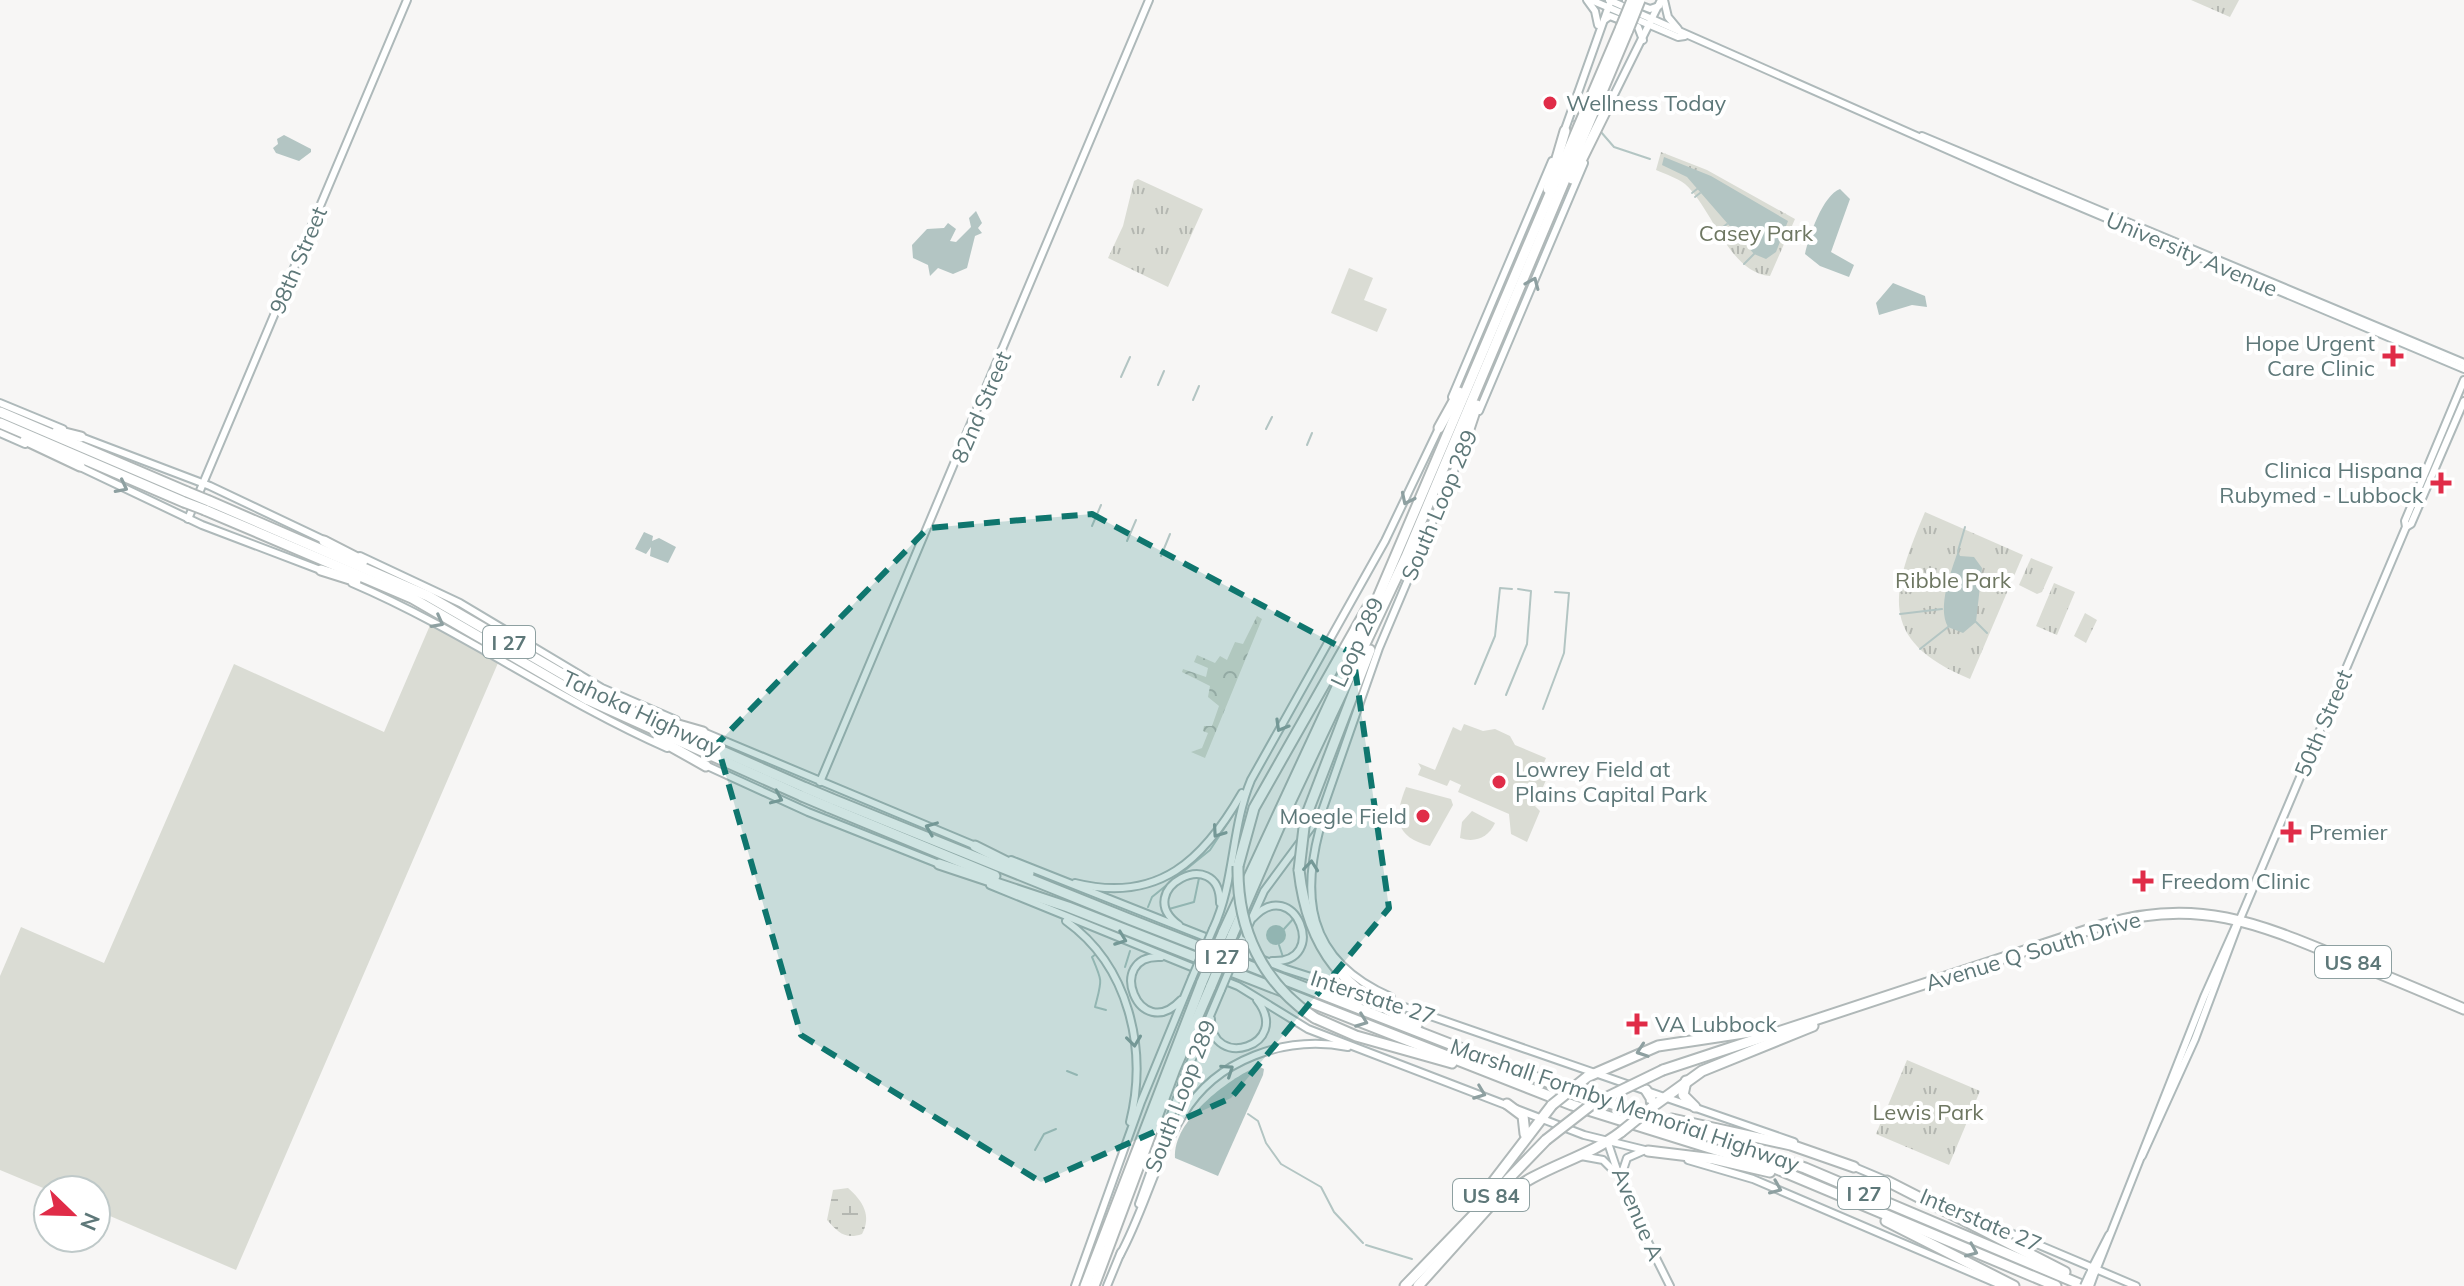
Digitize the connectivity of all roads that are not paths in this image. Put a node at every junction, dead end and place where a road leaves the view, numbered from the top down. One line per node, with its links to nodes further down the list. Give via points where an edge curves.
1 (407, 0): 32 (main road, 98th Street)
2 (1149, 0): 45 (main road, 82nd Street)
3 (1589, 0): 7 (main road, University Avenue); 14 (main road)
4 (1626, 0): 8 (main road, via 1650,9)
5 (1632, 0): 11 (highway, Loop 289, bridge)
6 (1640, 0): 11 (highway, Loop 289, bridge)
7 (1610, 2): 9 (main road, University Avenue); 10 (main road, South Loop 289)
8 (1661, 2): 9 (main road, South Loop 289); 13 (main road)
9 (1652, 22): 12 (main road, University Avenue); 13 (main road, University Avenue); 15 (main road, South Loop 289)
10 (1601, 23): 14 (main road, South Loop 289); 15 (main road, via 1610,16 1629,23 1641,30)
11 (1624, 28): 19 (highway, Loop 289); 20 (highway, Loop 289)
12 (1665, 32): 13 (main road, University Avenue); 15 (main road, via 1653,32)
13 (1682, 34): 18 (main road, University Avenue)
14 (1598, 37): 17 (main road, South Loop 289)
15 (1643, 41): 16 (main road, South Loop 289)
16 (1607, 108): 19 (highway); 30 (main road, South Loop 289, one-way to 16)
17 (1565, 131): 20 (highway); 28 (main road, South Loop 289)
18 (1922, 136): 23 (main road, University Avenue); 24 (main road, University Avenue)
19 (1549, 221): 21 (highway, Loop 289)
20 (1538, 225): 22 (highway, Loop 289)
21 (1519, 290): 30 (highway); 37 (highway, Loop 289)
22 (1484, 347): 28 (highway); 37 (highway, Loop 289)
23 (2464, 363)
24 (2464, 369)
25 (2464, 380): 35 (main road, 50th Street)
26 (2464, 401): 35 (main road, 50th Street)
27 (0, 419): 29 (highway); 31 (highway); 33 (highway, Tahoka Highway / I 27, bridge)
28 (1439, 428): 43 (main road, South Loop 289, one-way to 43, via 1385,541)
29 (81, 437): 32 (main road, Tahoka Highway)
30 (1463, 447): 47 (main road, South Loop 289, via 1379,648)
31 (80, 466): 34 (main road, Tahoka Highway, one-way to 34)
32 (203, 483): 34 (main road, 98th Street); 36 (main road, Tahoka Highway)
33 (207, 506): 39 (highway, Tahoka Highway / I 27); 40 (highway, Tahoka Highway / I 27)
34 (188, 519): 38 (main road, Tahoka Highway)
35 (2406, 527): 58 (main road, 50th Street)
36 (324, 541): 39 (highway); 42 (main road, Tahoka Highway, via 460,603 602,688)
37 (1402, 554): 63 (highway, Loop 289, bridge); 72 (highway, bridge, via 1305,819 1299,870 1316,936 1349,984 1376,1005); 81 (highway, bridge, via 1254,808 1238,866 1241,910 1260,963 1284,993 1315,1018)
38 (321, 570): 40 (highway); 44 (main road, Tahoka Highway, one-way to 44, via 428,617 588,712)
39 (426, 595): 41 (highway, Tahoka Highway / I 27)
40 (415, 600): 41 (highway, Tahoka Highway / I 27)
41 (618, 710): 42 (highway); 44 (highway); 48 (highway, Tahoka Highway / I 27, bridge)
42 (703, 732): 45 (main road, Interstate 27)
43 (1258, 765): 53 (main road, one-way to 53, via 1217,835 1173,873 1119,888); 57 (main road, South Loop 289, via 1241,806)
44 (706, 766): 49 (main road, one-way to 49)
45 (821, 782): 46 (main road, Interstate 27); 49 (main road, 82nd Street)
46 (838, 789): 50 (main road, via 823,798 819,811); 51 (main road, Interstate 27, one-way to 46)
47 (1332, 789): 59 (main road, South Loop 289, via 1308,835 1264,891); 67 (main road, one-way to 47, via 1354,976 1329,948 1315,919 1310,863)
48 (830, 803): 54 (highway, Tahoka Highway / I 27); 56 (highway, Tahoka Highway / I 27)
49 (808, 812): 50 (main road)
50 (824, 818): 52 (main road)
51 (975, 846): 53 (main road, Interstate 27); 54 (highway)
52 (939, 864): 55 (main road); 56 (highway)
53 (1056, 878): 60 (main road, Interstate 27)
54 (1075, 896): 72 (highway, Marshall Formby Memorial Highway / I 27)
55 (1024, 900): 62 (main road, one-way to 62); 93 (main road, one-way to 93, via 1066,921 1091,941 1126,1002 1137,1073)
56 (1068, 907): 81 (highway, Marshall Formby Memorial Highway / I 27, one-way to 81)
57 (1218, 919): 60 (main road, via 1221,898 1216,885 1201,875 1183,876 1170,886 1166,901 1172,919); 63 (main road, South Loop 289, bridge)
58 (2240, 919): 68 (highway, US 84); 69 (highway, Avenue Q South Drive / US 84, via 2178,912 2123,919); 98 (main road, 50th Street, via 2195,1039)
59 (1249, 924): 61 (main road, via 1263,909 1279,906 1296,915 1303,932 1300,946 1286,959); 66 (main road, South Loop 289, bridge)
60 (1186, 929): 61 (main road, Interstate 27)
61 (1253, 956): 67 (main road, Interstate 27, bridge)
62 (1180, 962): 64 (main road); 65 (main road, via 1145,960 1133,973 1131,990 1142,1007 1161,1012 1176,1006)
63 (1202, 982): 65 (main road, South Loop 289); 108 (highway, Loop 289); 109 (highway, Loop 289)
64 (1238, 986): 66 (main road, via 1264,1010 1266,1025 1259,1040 1239,1049 1221,1043 1211,1026); 73 (main road, via 1300,1026)
65 (1187, 990): 93 (main road, South Loop 289)
66 (1214, 1006): 102 (main road, South Loop 289)
67 (1413, 1008): 75 (main road, Interstate 27)
68 (2464, 1009)
69 (1830, 1016): 70 (highway, Avenue Q South Drive / US 84); 71 (highway, Avenue Q South Drive / US 84)
70 (1801, 1023): 74 (highway, Avenue Q South Drive / US 84); 75 (highway, one-way to 75, via 1658,1046)
71 (1813, 1026): 74 (highway, Avenue Q South Drive / US 84); 76 (highway)
72 (1455, 1046): 84 (highway, Marshall Formby Memorial Highway / I 27)
73 (1407, 1065): 79 (main road, one-way to 79); 102 (main road, one-way to 73, via 1183,1114 1230,1068 1273,1049 1311,1044 1346,1047)
74 (1664, 1072): 88 (highway, US 84, bridge, via 1591,1105)
75 (1591, 1075): 77 (main road, Interstate 27); 80 (highway, bridge)
76 (1687, 1080): 78 (highway); 83 (highway, via 1683,1095)
77 (1646, 1090): 78 (main road, Interstate 27); 82 (highway)
78 (1665, 1097): 82 (highway); 83 (main road, Interstate 27)
79 (1507, 1104): 85 (main road); 87 (highway, via 1523,1116)
80 (1552, 1105): 85 (highway); 86 (highway)
81 (1572, 1105): 96 (highway, Marshall Formby Memorial Highway / I 27)
82 (1652, 1107): 89 (highway, bridge)
83 (1695, 1107): 92 (main road, Interstate 27)
84 (1639, 1114): 92 (highway, via 1791,1145); 116 (highway, Marshall Formby Memorial Highway / I 27, via 1805,1168)
85 (1541, 1117): 86 (main road); 87 (highway)
86 (1551, 1121): 89 (main road)
87 (1524, 1138): 100 (highway)
88 (1548, 1142): 97 (highway, US 84); 100 (highway, US 84)
89 (1608, 1142): 90 (main road); 91 (highway); 94 (main road, Avenue A)
90 (1648, 1151): 94 (main road, via 1627,1158); 96 (highway, via 1714,1159); 113 (main road, one-way to 113, via 1753,1179)
91 (1581, 1156): 94 (main road, via 1603,1160); 97 (highway, via 1526,1179)
92 (1854, 1167): 95 (main road, Interstate 27)
93 (1119, 1169): 107 (main road, South Loop 289)
94 (1620, 1179): 112 (main road, Avenue A)
95 (1887, 1181): 103 (main road, Interstate 27); 116 (highway)
96 (1818, 1185): 114 (highway); 115 (highway, Marshall Formby Memorial Highway / I 27, one-way to 115)
97 (1467, 1231): 105 (highway, US 84)
98 (2109, 1235): 99 (main road, 50th Street); 101 (main road, 50th Street)
99 (2106, 1247): 104 (main road, 50th Street); 106 (main road, via 2107,1269)
100 (1438, 1251): 105 (highway, US 84)
101 (2099, 1251): 103 (main road, via 2089,1260); 104 (main road, 50th Street)
102 (1120, 1255): 110 (main road, South Loop 289)
103 (2074, 1260): 104 (main road, Interstate 27)
104 (2093, 1271): 106 (main road, Interstate 27); 116 (main road, 50th Street, bridge)
105 (1418, 1281): 111 (highway, US 84)
106 (2133, 1284)
107 (1075, 1286)
108 (1085, 1286)
109 (1094, 1286)
110 (1107, 1286)
111 (1405, 1286)
112 (1670, 1286)
113 (2003, 1286)
114 (2014, 1286)
115 (2056, 1286)
116 (2088, 1286)

